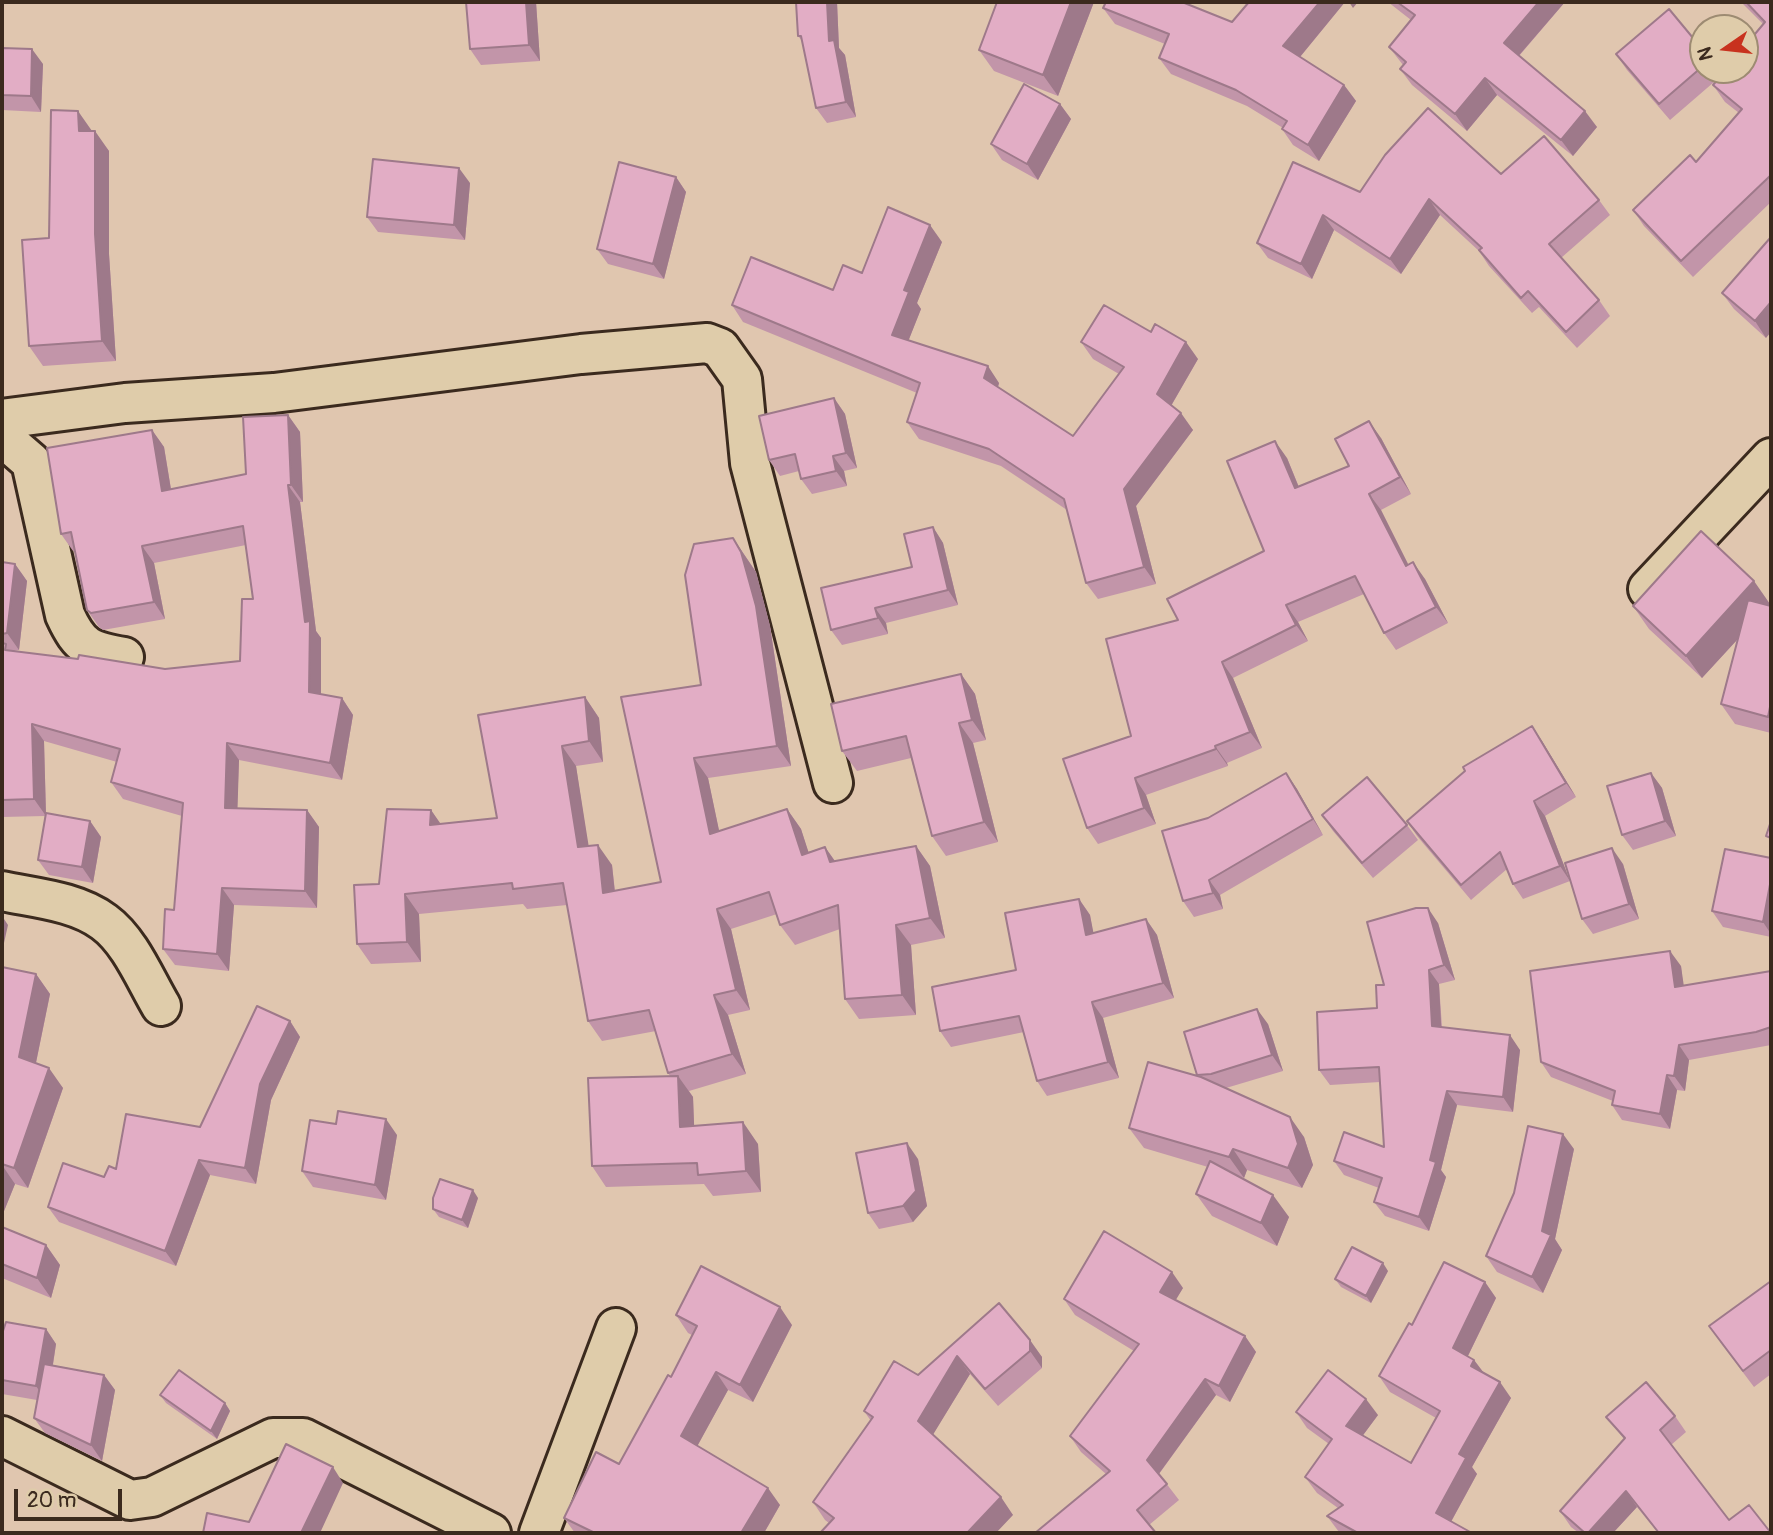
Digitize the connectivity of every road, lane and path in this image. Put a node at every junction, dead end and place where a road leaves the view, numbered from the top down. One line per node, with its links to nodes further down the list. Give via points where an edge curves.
1 (2, 419): 6 (street, via 125,403 274,393 581,354 707,343 720,348 742,379 750,463)
2 (2, 437): 5 (street, via 31,462 72,631 87,648)
3 (1771, 458): 4 (street)
4 (1648, 589)
5 (124, 657)
6 (833, 783)
7 (2, 891): 8 (street, via 67,904 103,921 119,936)
8 (161, 1006)
9 (616, 1328): 12 (street)
10 (2, 1436): 11 (street, via 130,1500 152,1497 273,1438 303,1438)
11 (491, 1533)
12 (539, 1533)

